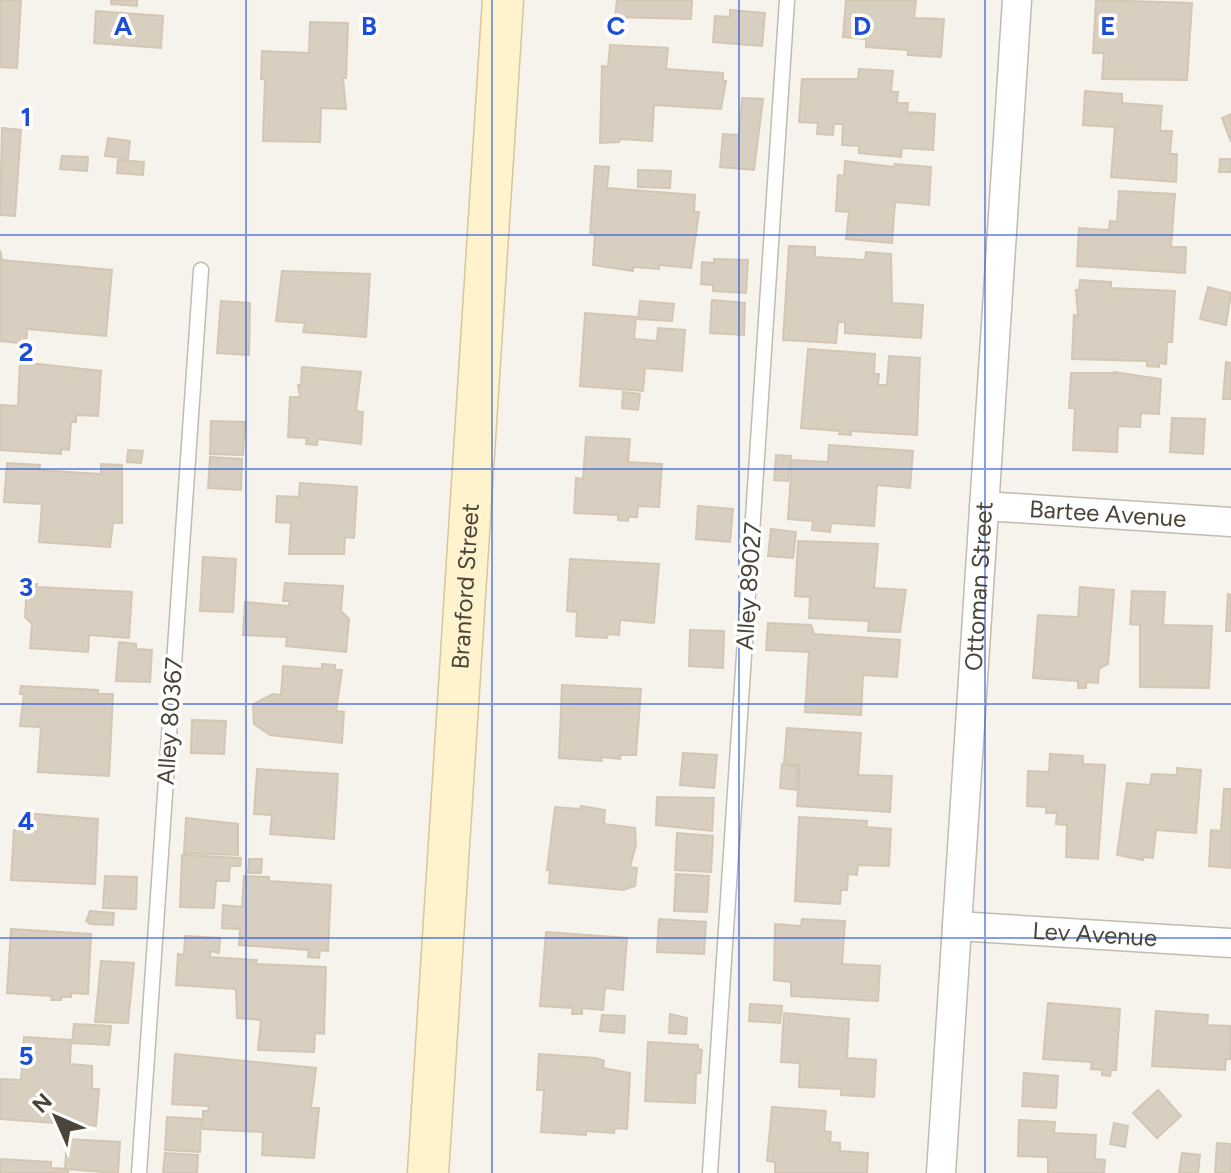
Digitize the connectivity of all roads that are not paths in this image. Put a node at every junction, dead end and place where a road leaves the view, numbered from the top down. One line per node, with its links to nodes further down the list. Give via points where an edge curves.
1 (503, 0): 10 (main road, Branford Street)
2 (787, 0): 11 (lane, Alley 89027)
3 (1017, 0): 5 (street, Ottoman Street)
4 (201, 270): 9 (lane, Alley 80367)
5 (984, 506): 6 (street, Bartee Avenue); 7 (street, Ottoman Street)
6 (1231, 522)
7 (957, 926): 8 (street, Lev Avenue); 12 (street, Ottoman Street)
8 (1231, 943)
9 (139, 1173)
10 (428, 1173)
11 (710, 1173)
12 (941, 1173)

